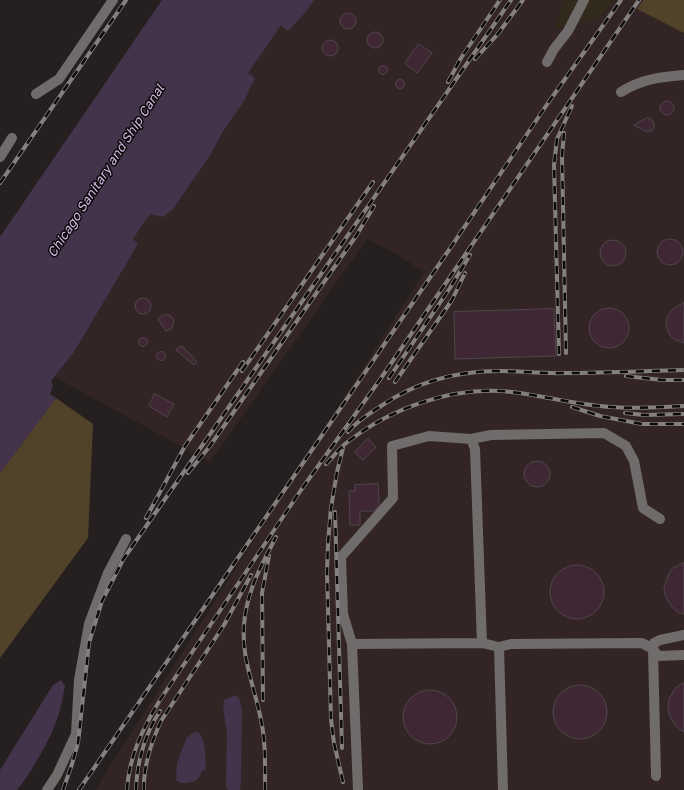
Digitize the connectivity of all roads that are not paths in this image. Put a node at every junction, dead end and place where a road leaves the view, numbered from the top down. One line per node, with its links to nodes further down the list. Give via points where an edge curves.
1 (113, 0): 6 (lane, via 59,79)
2 (584, 0): 3 (lane, via 568,31)
3 (547, 62)
4 (684, 75): 5 (lane, via 642,81 630,85)
5 (621, 92)
6 (36, 94)
7 (12, 138): 8 (lane)
8 (1, 154)
9 (471, 439): 10 (lane, via 490,435 604,433 626,446 634,461 643,508); 13 (lane, via 475,449); 14 (lane, via 429,436 392,446 393,498 341,557 343,614)
10 (660, 519)
11 (126, 539): 19 (lane, via 108,573 89,624 79,680 76,734)
12 (684, 635): 16 (lane, via 660,640 654,643)
13 (482, 643): 14 (lane); 15 (lane)
14 (352, 644): 20 (lane)
15 (499, 647): 16 (lane, via 511,644 642,643); 21 (lane)
16 (653, 649): 17 (lane, via 658,656); 18 (lane)
17 (684, 655)
18 (656, 776)
19 (47, 790)
20 (358, 790)
21 (503, 790)

